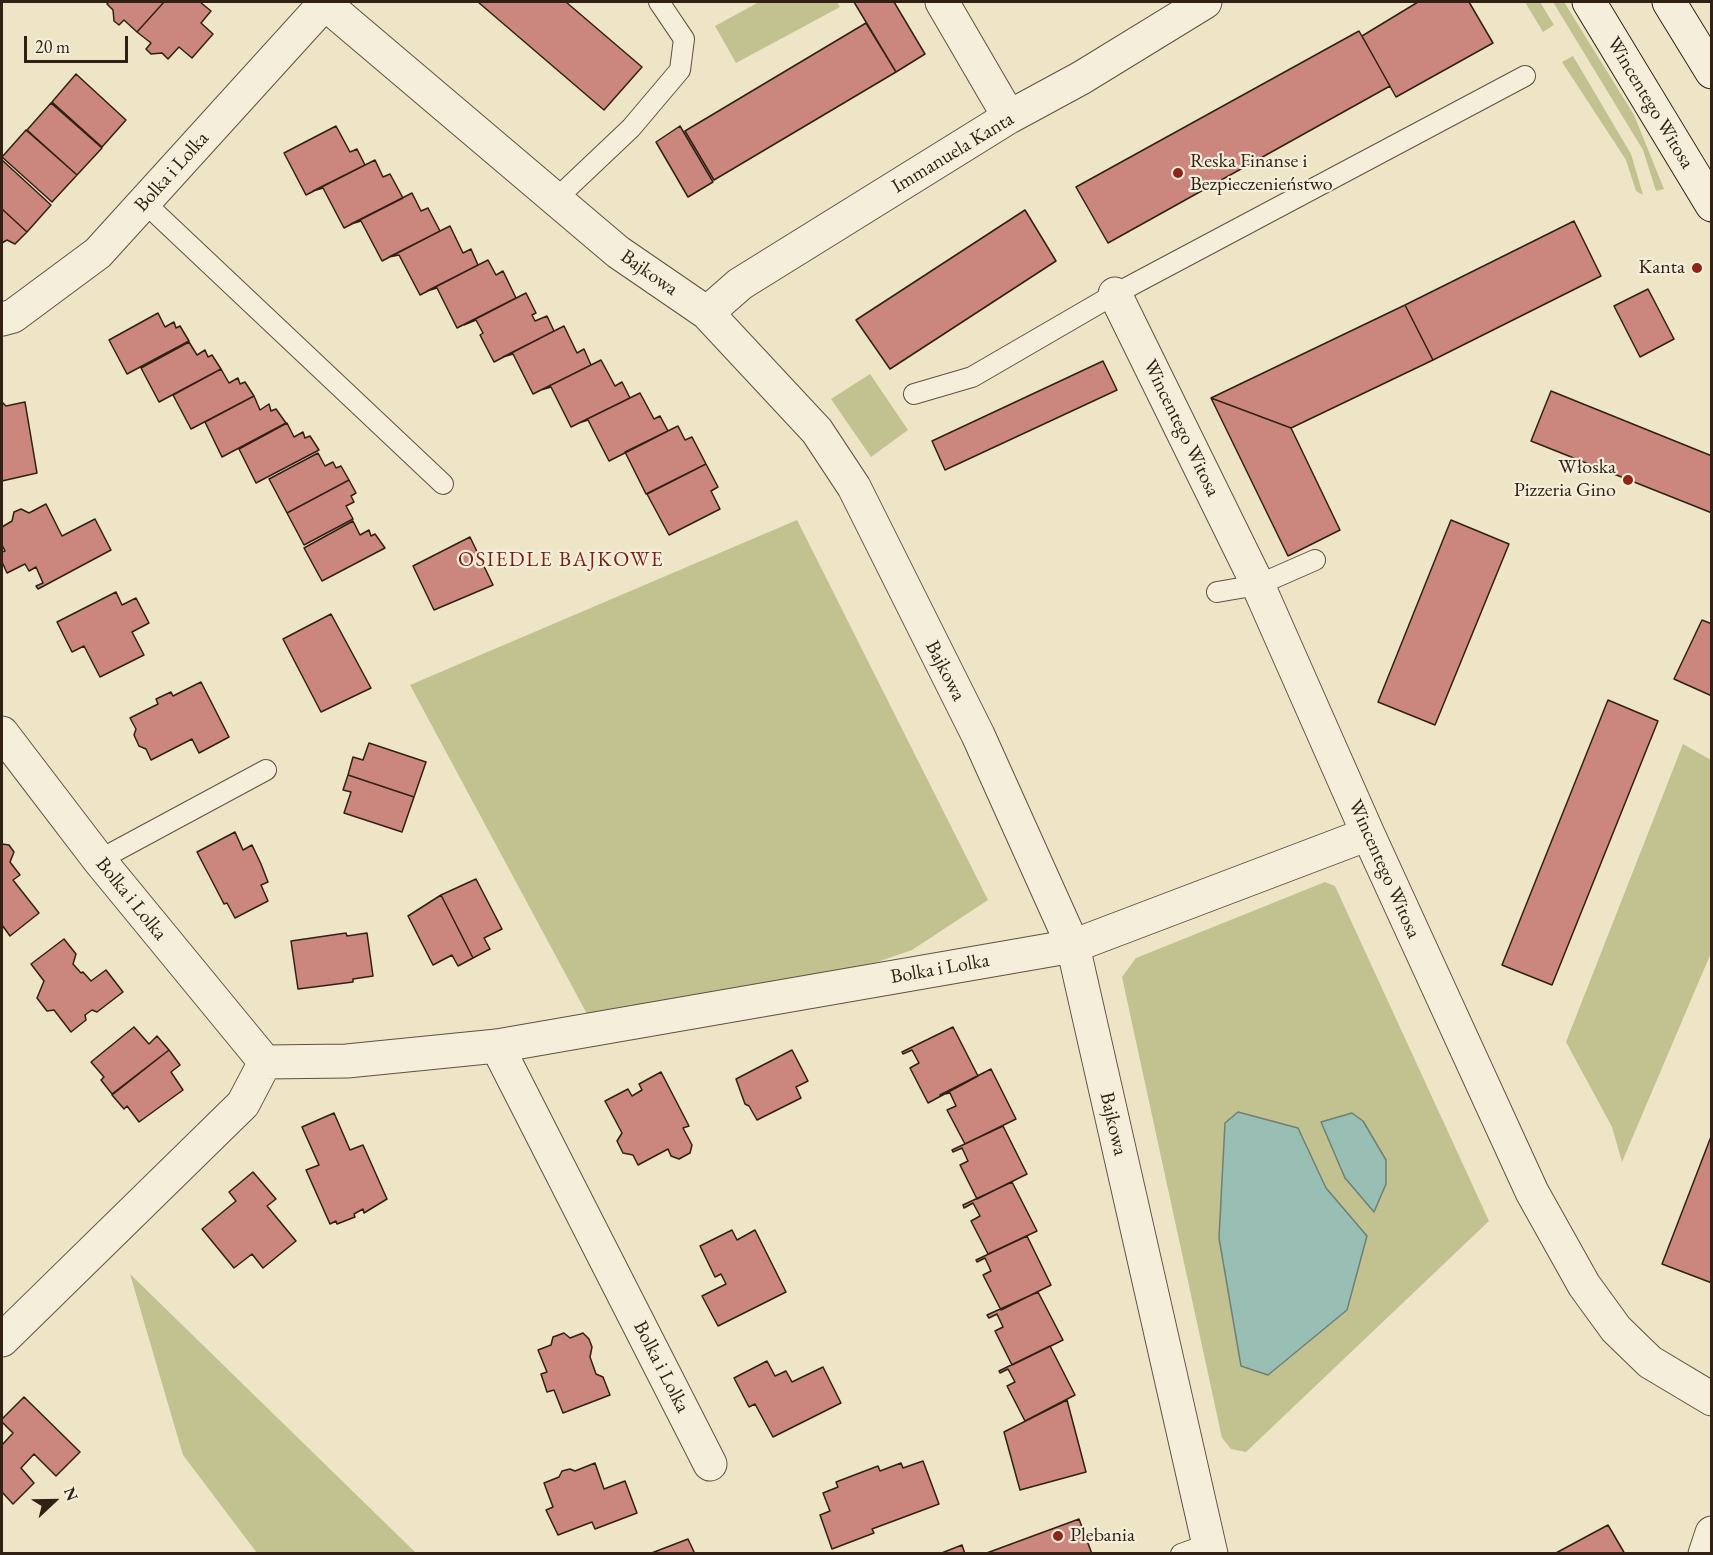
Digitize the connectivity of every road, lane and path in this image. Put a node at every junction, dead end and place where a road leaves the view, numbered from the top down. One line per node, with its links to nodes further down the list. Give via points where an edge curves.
1 (324, 2): 10 (street, Bajkowa); 11 (street, Bolka i Lolka)
2 (659, 2): 10 (lane, via 684,39 680,70 631,128)
3 (942, 2): 9 (street)
4 (1205, 2): 9 (street, Immanuela Kanta)
5 (1589, 2): 12 (street, Wincentego Witosa)
6 (1669, 2): 7 (street)
7 (1712, 72)
8 (1525, 76): 13 (lane)
9 (1010, 117): 14 (street, Immanuela Kanta, via 740,284)
10 (556, 199): 14 (street, Bajkowa, via 618,252)
11 (145, 202): 15 (street, Bolka i Lolka, via 98,253 13,316); 17 (lane)
12 (1712, 205)
13 (1115, 294): 16 (lane, via 972,377); 19 (street, Wincentego Witosa)
14 (707, 313): 25 (street, Bajkowa, via 817,431 854,487 978,735)
15 (2, 319)
16 (914, 394)
17 (443, 484)
18 (1315, 560): 19 (lane)
19 (1258, 585): 20 (lane); 23 (street, Wincentego Witosa)
20 (1217, 592)
21 (2, 733): 24 (street, Bolka i Lolka)
22 (266, 770): 24 (lane)
23 (1368, 834): 25 (street, Bolka i Lolka); 29 (street, Wincentego Witosa, via 1520,1168 1584,1285 1616,1329 1650,1362)
24 (99, 860): 27 (street, Bolka i Lolka)
25 (1073, 946): 26 (street, Bolka i Lolka); 32 (street, Bajkowa)
26 (497, 1046): 27 (street, Bolka i Lolka, via 347,1061); 30 (street, Bolka i Lolka)
27 (265, 1062): 28 (street, via 243,1104)
28 (2, 1340)
29 (1712, 1400)
30 (710, 1464)
31 (1712, 1533): 33 (street)
32 (1200, 1550)
33 (1705, 1554)

